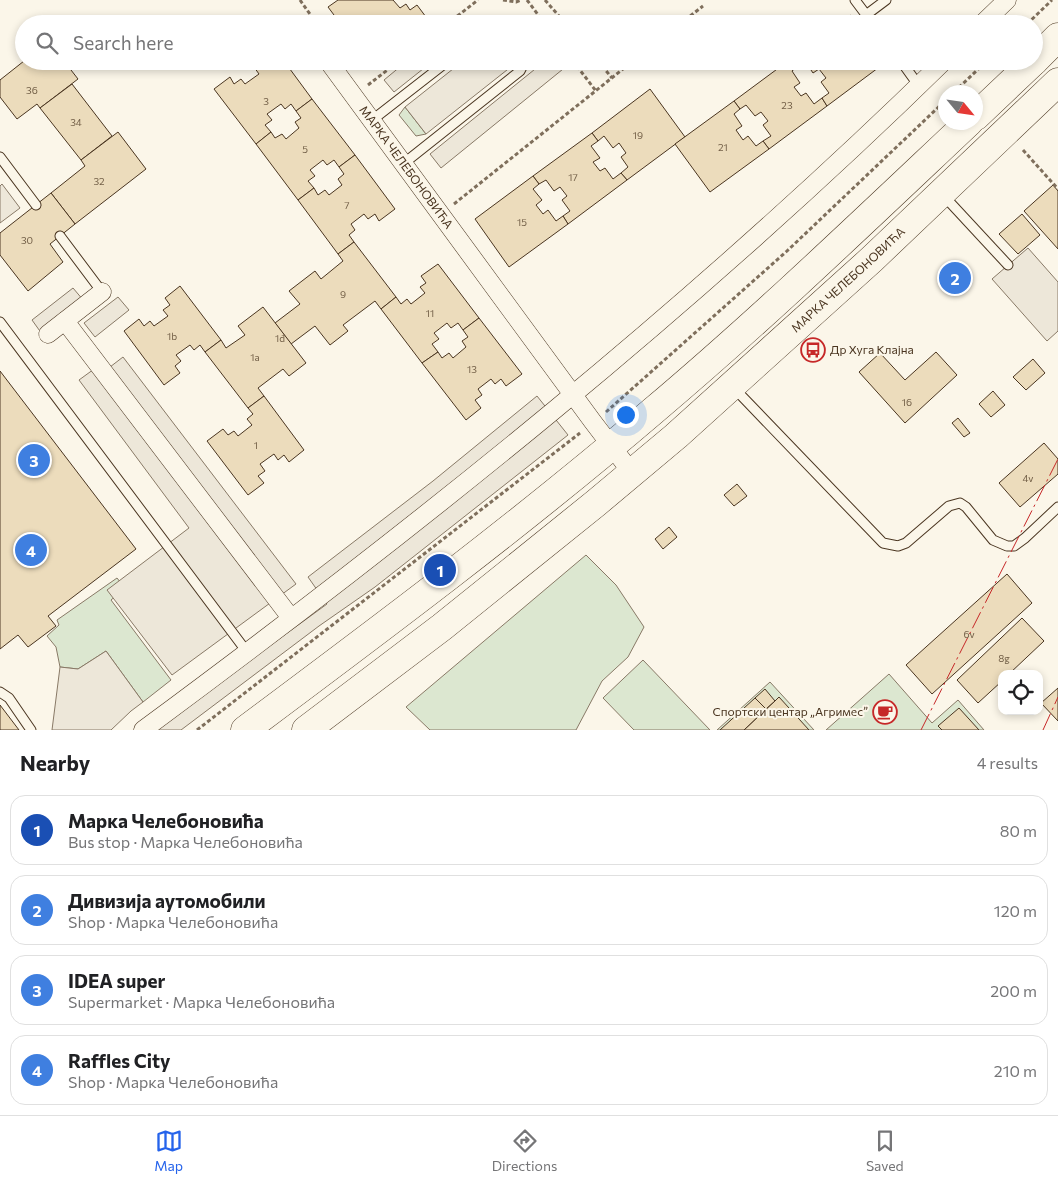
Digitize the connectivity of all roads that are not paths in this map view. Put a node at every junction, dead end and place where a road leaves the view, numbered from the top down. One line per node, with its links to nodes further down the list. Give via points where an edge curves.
1 (855, 0): 4 (lane)
2 (886, 0): 4 (lane)
3 (1007, 0): 5 (street)
4 (866, 15)
5 (991, 15)
6 (1058, 37): 7 (main road)
7 (1043, 52)
8 (334, 70): 17 (street, МАРКА ЧЕЛЕБОНОВИЋА)
9 (436, 70): 17 (lane)
10 (907, 70): 15 (lane)
11 (935, 70): 15 (street)
12 (1025, 70): 16 (main road)
13 (520, 71): 20 (lane)
14 (1058, 82): 21 (main road, МАРКА ЧЕЛЕБОНОВИЋА)
15 (919, 86): 30 (street, via 715,275)
16 (983, 109)
17 (371, 121): 20 (street, МАРКА ЧЕЛЕБОНОВИЋА)
18 (961, 130): 31 (main road, via 829,254)
19 (0, 157): 22 (lane)
20 (403, 164): 30 (street, МАРКА ЧЕЛЕБОНОВИЋА)
21 (941, 193): 24 (lane); 29 (main road, МАРКА ЧЕЛЕБОНОВИЋА)
22 (36, 205)
23 (60, 236): 25 (lane)
24 (1008, 265)
25 (102, 292): 26 (street)
26 (65, 321): 28 (street); 34 (street)
27 (0, 322): 35 (lane)
28 (48, 334)
29 (732, 386): 32 (main road, МАРКА ЧЕЛЕБОНОВИЋА); 33 (lane, via 883,543 898,546 906,543 949,506 960,503 994,540 1014,546)
30 (574, 395): 31 (street, МАРКА ЧЕЛЕБОНОВИЋА); 34 (street)
31 (612, 446): 32 (street, МАРКА ЧЕЛЕБОНОВИЋА); 39 (main road, via 431,591)
32 (632, 472): 40 (main road, МАРКА ЧЕЛЕБОНОВИЋА, via 442,627)
33 (1058, 507)
34 (291, 618): 35 (street)
35 (247, 652): 38 (street)
36 (0, 692): 37 (lane, via 9,698)
37 (31, 730)
38 (143, 730)
39 (245, 730)
40 (306, 730)

